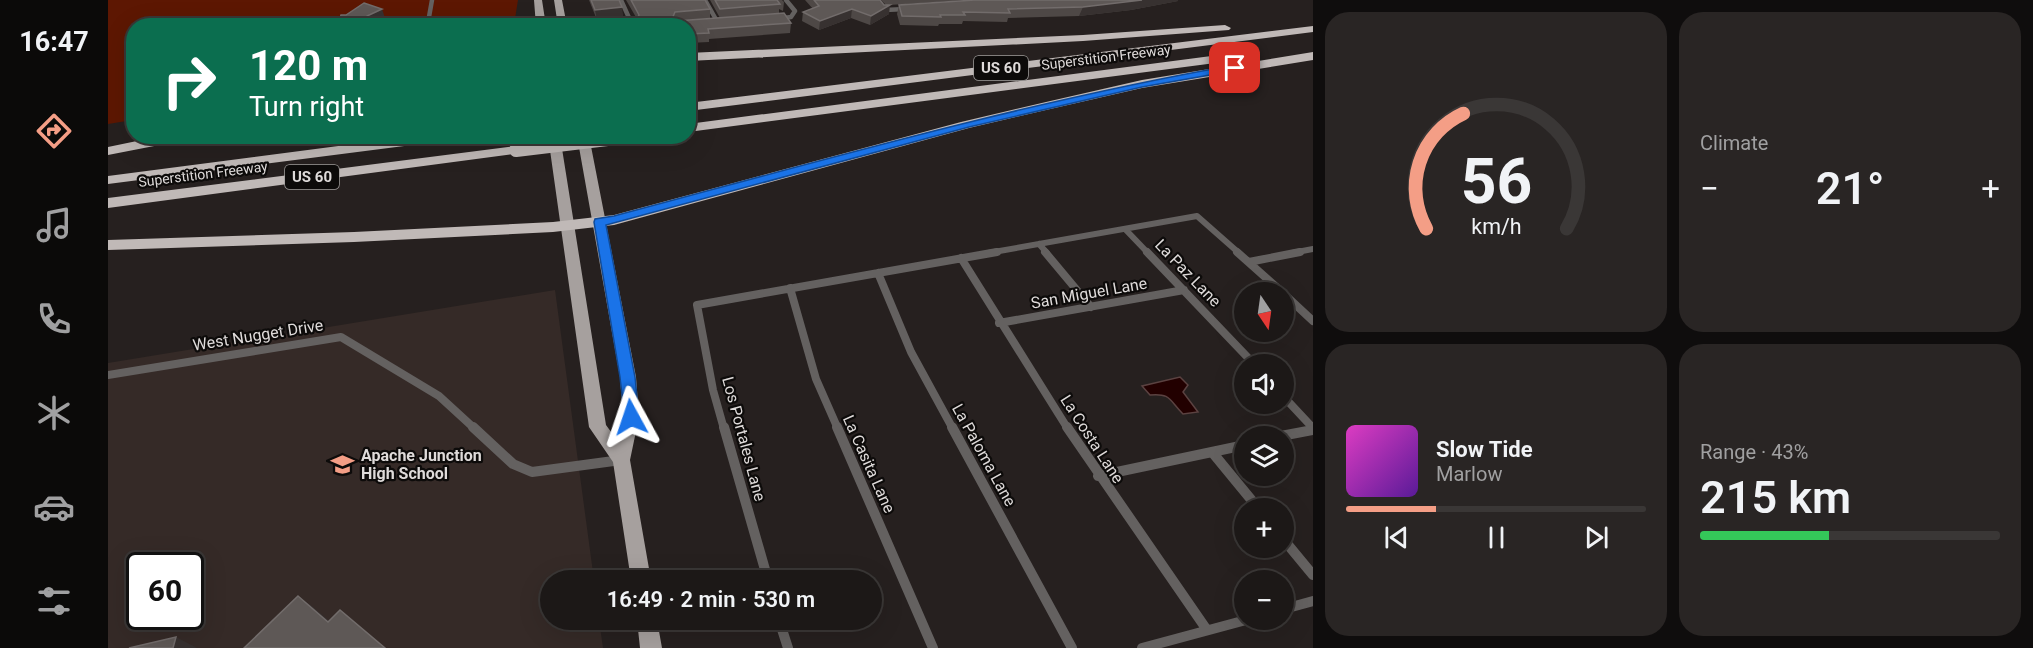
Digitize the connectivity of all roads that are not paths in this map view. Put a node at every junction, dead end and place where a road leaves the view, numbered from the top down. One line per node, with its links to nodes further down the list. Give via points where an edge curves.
1 (432, 0): 9 (lane)
2 (538, 0): 10 (main road)
3 (558, 0): 11 (main road)
4 (621, 0): 12 (lane)
5 (705, 0): 16 (lane)
6 (786, 0): 13 (lane, via 795,11 791,16)
7 (876, 0): 8 (lane, via 885,10)
8 (909, 9)
9 (426, 18)
10 (540, 18)
11 (561, 18)
12 (629, 18)
13 (770, 20)
14 (1313, 21): 21 (highway, via 1083,38)
15 (728, 22): 16 (lane)
16 (718, 23): 17 (lane)
17 (707, 24)
18 (1313, 29): 22 (highway, Superstition Freeway / US 60)
19 (1313, 47): 23 (highway, Superstition Freeway / US 60)
20 (1313, 56): 32 (highway, via 1142,84 1046,106)
21 (696, 57)
22 (696, 106)
23 (696, 127)
24 (144, 144): 29 (highway)
25 (389, 144): 30 (highway, Superstition Freeway / US 60)
26 (555, 144): 33 (main road)
27 (562, 144): 31 (highway, Superstition Freeway / US 60, bridge)
28 (585, 144): 32 (main road)
29 (108, 151)
30 (108, 180)
31 (108, 203)
32 (600, 222): 33 (highway); 55 (main road, via 628,377 631,417)
33 (566, 226): 36 (highway); 55 (main road, via 598,427)
34 (1125, 229): 35 (lane); 39 (lane, via 1197,216); 43 (lane, La Paz Lane)
35 (1039, 244): 38 (lane); 45 (lane)
36 (108, 245)
37 (1313, 249): 39 (lane)
38 (961, 258): 40 (lane); 47 (lane, La Costa Lane)
39 (1249, 262): 41 (lane)
40 (878, 273): 42 (lane); 71 (lane, La Paloma Lane, via 911,352)
41 (1271, 282)
42 (790, 288): 60 (lane, Los Portales Lane, via 697,304 713,390); 70 (lane, La Casita Lane, via 816,379)
43 (1184, 290): 45 (lane, San Miguel Lane); 48 (lane, La Paz Lane)
44 (1294, 303): 46 (lane)
45 (1091, 307): 47 (lane, San Miguel Lane)
46 (1313, 321)
47 (999, 323): 56 (lane, La Costa Lane)
48 (1245, 354)
49 (108, 375): 55 (lane, West Nugget Drive, via 341,337 439,396 513,464 532,472)
50 (1294, 408): 51 (lane)
51 (1313, 429): 52 (lane)
52 (1294, 433)
53 (1234, 447): 54 (lane)
54 (1212, 452): 56 (lane); 57 (lane)
55 (621, 460): 59 (main road)
56 (1098, 476): 67 (lane, La Costa Lane)
57 (1250, 498)
58 (1294, 552): 61 (lane)
59 (638, 570)
60 (765, 570)
61 (1313, 575)
62 (1313, 601): 63 (lane)
63 (1294, 606)
64 (1234, 623): 67 (lane)
65 (648, 630): 68 (main road)
66 (782, 630): 69 (lane)
67 (1207, 630): 72 (lane)
68 (651, 648)
69 (788, 648)
70 (933, 648)
71 (1072, 648)
72 (1142, 648)

